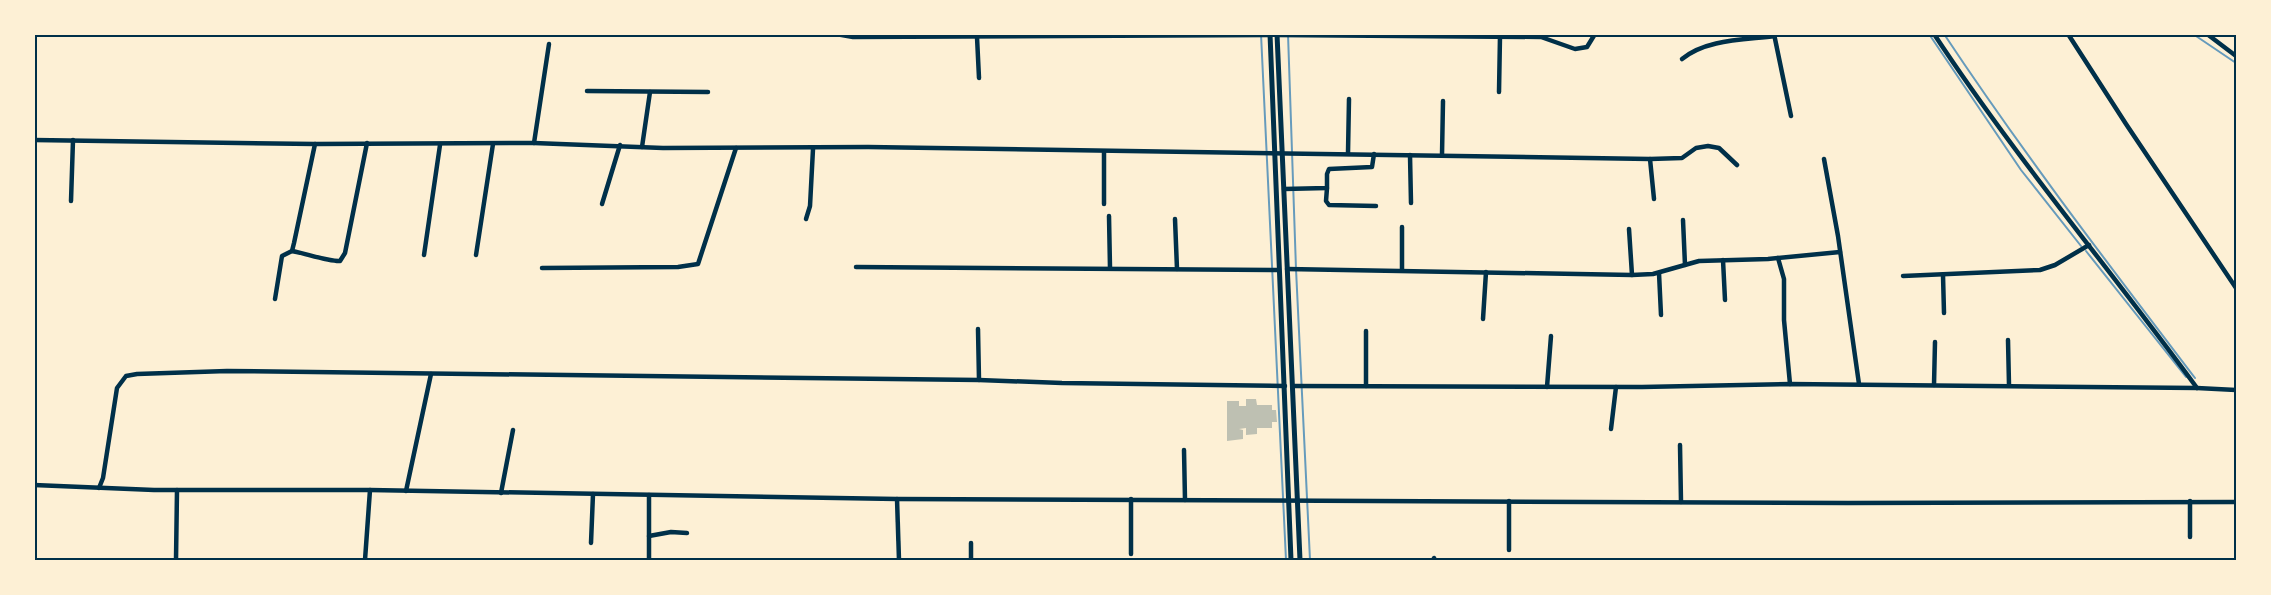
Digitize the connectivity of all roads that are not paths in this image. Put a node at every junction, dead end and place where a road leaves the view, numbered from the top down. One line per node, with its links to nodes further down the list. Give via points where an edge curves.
1 (836, 34): 10 (street)
2 (1595, 34): 12 (street, via 1587,47 1579,49 1544,37)
3 (1934, 34): 60 (street, via 2016,151)
4 (2068, 34): 80 (street)
5 (2207, 34): 15 (street)
6 (1200, 35): 7 (street); 11 (street)
7 (1269, 35): 37 (street)
8 (1277, 35): 12 (street); 38 (street)
9 (1774, 35): 16 (street, via 1716,44 1690,52); 24 (street)
10 (853, 36): 13 (street)
11 (1072, 36): 13 (street)
12 (1500, 36): 21 (street)
13 (977, 37): 17 (street)
14 (549, 44): 28 (street)
15 (2236, 56)
16 (1682, 59)
17 (979, 78)
18 (587, 91): 19 (street)
19 (650, 92): 20 (street); 33 (street)
20 (708, 92)
21 (1499, 92)
22 (1349, 99): 39 (street)
23 (1443, 101): 42 (street)
24 (1791, 116)
25 (34, 140): 26 (street)
26 (74, 140): 29 (street); 49 (street)
27 (367, 143): 29 (street); 31 (street); 61 (street, via 345,253 340,261)
28 (534, 143): 30 (street); 32 (street)
29 (315, 144): 61 (street)
30 (493, 144): 31 (street); 64 (street)
31 (440, 145): 63 (street)
32 (620, 145): 33 (street); 51 (street)
33 (642, 147): 34 (street)
34 (736, 148): 35 (street); 69 (street, via 698,264)
35 (813, 149): 36 (street); 55 (street)
36 (1104, 152): 37 (street); 52 (street)
37 (1275, 153): 38 (street); 73 (street)
38 (1283, 153): 39 (street); 47 (street)
39 (1348, 153): 40 (street)
40 (1374, 154): 41 (street); 46 (street, via 1372,167 1329,170)
41 (1410, 154): 42 (street); 50 (street)
42 (1442, 155): 43 (street)
43 (1650, 159): 45 (street, via 1683,158 1696,148 1708,146 1719,148); 48 (street)
44 (1824, 159): 62 (street)
45 (1737, 165)
46 (1327, 188): 47 (street); 53 (street, via 1329,205)
47 (1284, 189): 72 (street)
48 (1654, 199)
49 (71, 201)
50 (1411, 203)
51 (603, 204)
52 (1104, 204)
53 (1376, 206)
54 (1109, 216): 70 (street)
55 (806, 219)
56 (1175, 219): 71 (street)
57 (1683, 220): 67 (street)
58 (1402, 227): 74 (street)
59 (1629, 229): 77 (street)
60 (2089, 245): 78 (street, via 2040,270); 102 (street)
61 (292, 251): 81 (street, via 282,256)
62 (1840, 252): 65 (street); 94 (street)
63 (424, 255)
64 (476, 255)
65 (1778, 258): 66 (street); 93 (street, via 1784,279)
66 (1723, 260): 67 (street); 82 (street)
67 (1685, 265): 76 (street)
68 (856, 267): 70 (street)
69 (542, 268)
70 (1110, 268): 71 (street)
71 (1177, 269): 73 (street)
72 (1287, 269): 74 (street); 98 (street)
73 (1279, 270): 97 (street)
74 (1402, 270): 75 (street)
75 (1486, 272): 77 (street); 85 (street)
76 (1659, 273): 77 (street); 84 (street)
77 (1632, 275)
78 (1943, 275): 79 (street); 83 (street)
79 (1903, 276)
80 (2236, 288)
81 (275, 299)
82 (1725, 300)
83 (1944, 313)
84 (1661, 315)
85 (1483, 319)
86 (978, 329): 92 (street)
87 (1366, 331): 99 (street)
88 (1551, 336): 100 (street)
89 (2008, 340): 96 (street)
90 (1935, 342): 95 (street)
91 (431, 374): 92 (street); 109 (street, via 226,371 131,375 119,383 115,394); 112 (street)
92 (979, 380): 97 (street)
93 (1790, 384): 94 (street); 101 (street)
94 (1859, 384): 95 (street)
95 (1934, 385): 96 (street)
96 (2009, 385): 102 (street)
97 (1285, 386): 120 (street)
98 (1293, 386): 99 (street); 119 (street)
99 (1366, 387): 100 (street)
100 (1547, 387): 101 (street)
101 (1616, 387): 104 (street)
102 (2196, 388): 103 (street)
103 (2236, 390)
104 (1611, 429)
105 (513, 430): 113 (street)
106 (1680, 445): 123 (street)
107 (1184, 450): 118 (street)
108 (34, 485): 109 (street)
109 (99, 488): 110 (street)
110 (177, 490): 111 (street); 132 (street)
111 (370, 490): 112 (street); 133 (street)
112 (406, 491): 113 (street)
113 (501, 493): 114 (street)
114 (592, 494): 115 (street); 128 (street)
115 (649, 495): 116 (street); 126 (street)
116 (897, 499): 117 (street); 135 (street)
117 (1131, 499): 118 (street); 131 (street)
118 (1185, 500): 120 (street)
119 (1298, 500): 120 (street); 121 (street); 138 (street)
120 (1290, 501): 137 (street)
121 (1509, 501): 123 (street); 130 (street)
122 (2190, 501): 123 (street); 124 (street); 127 (street)
123 (1682, 502)
124 (2236, 502)
125 (687, 533): 126 (street)
126 (649, 536): 134 (street)
127 (2190, 537)
128 (591, 543)
129 (971, 543): 136 (street)
130 (1509, 550)
131 (1131, 554)
132 (176, 561)
133 (365, 561)
134 (649, 561)
135 (899, 561)
136 (971, 561)
137 (1292, 561)
138 (1300, 561)

